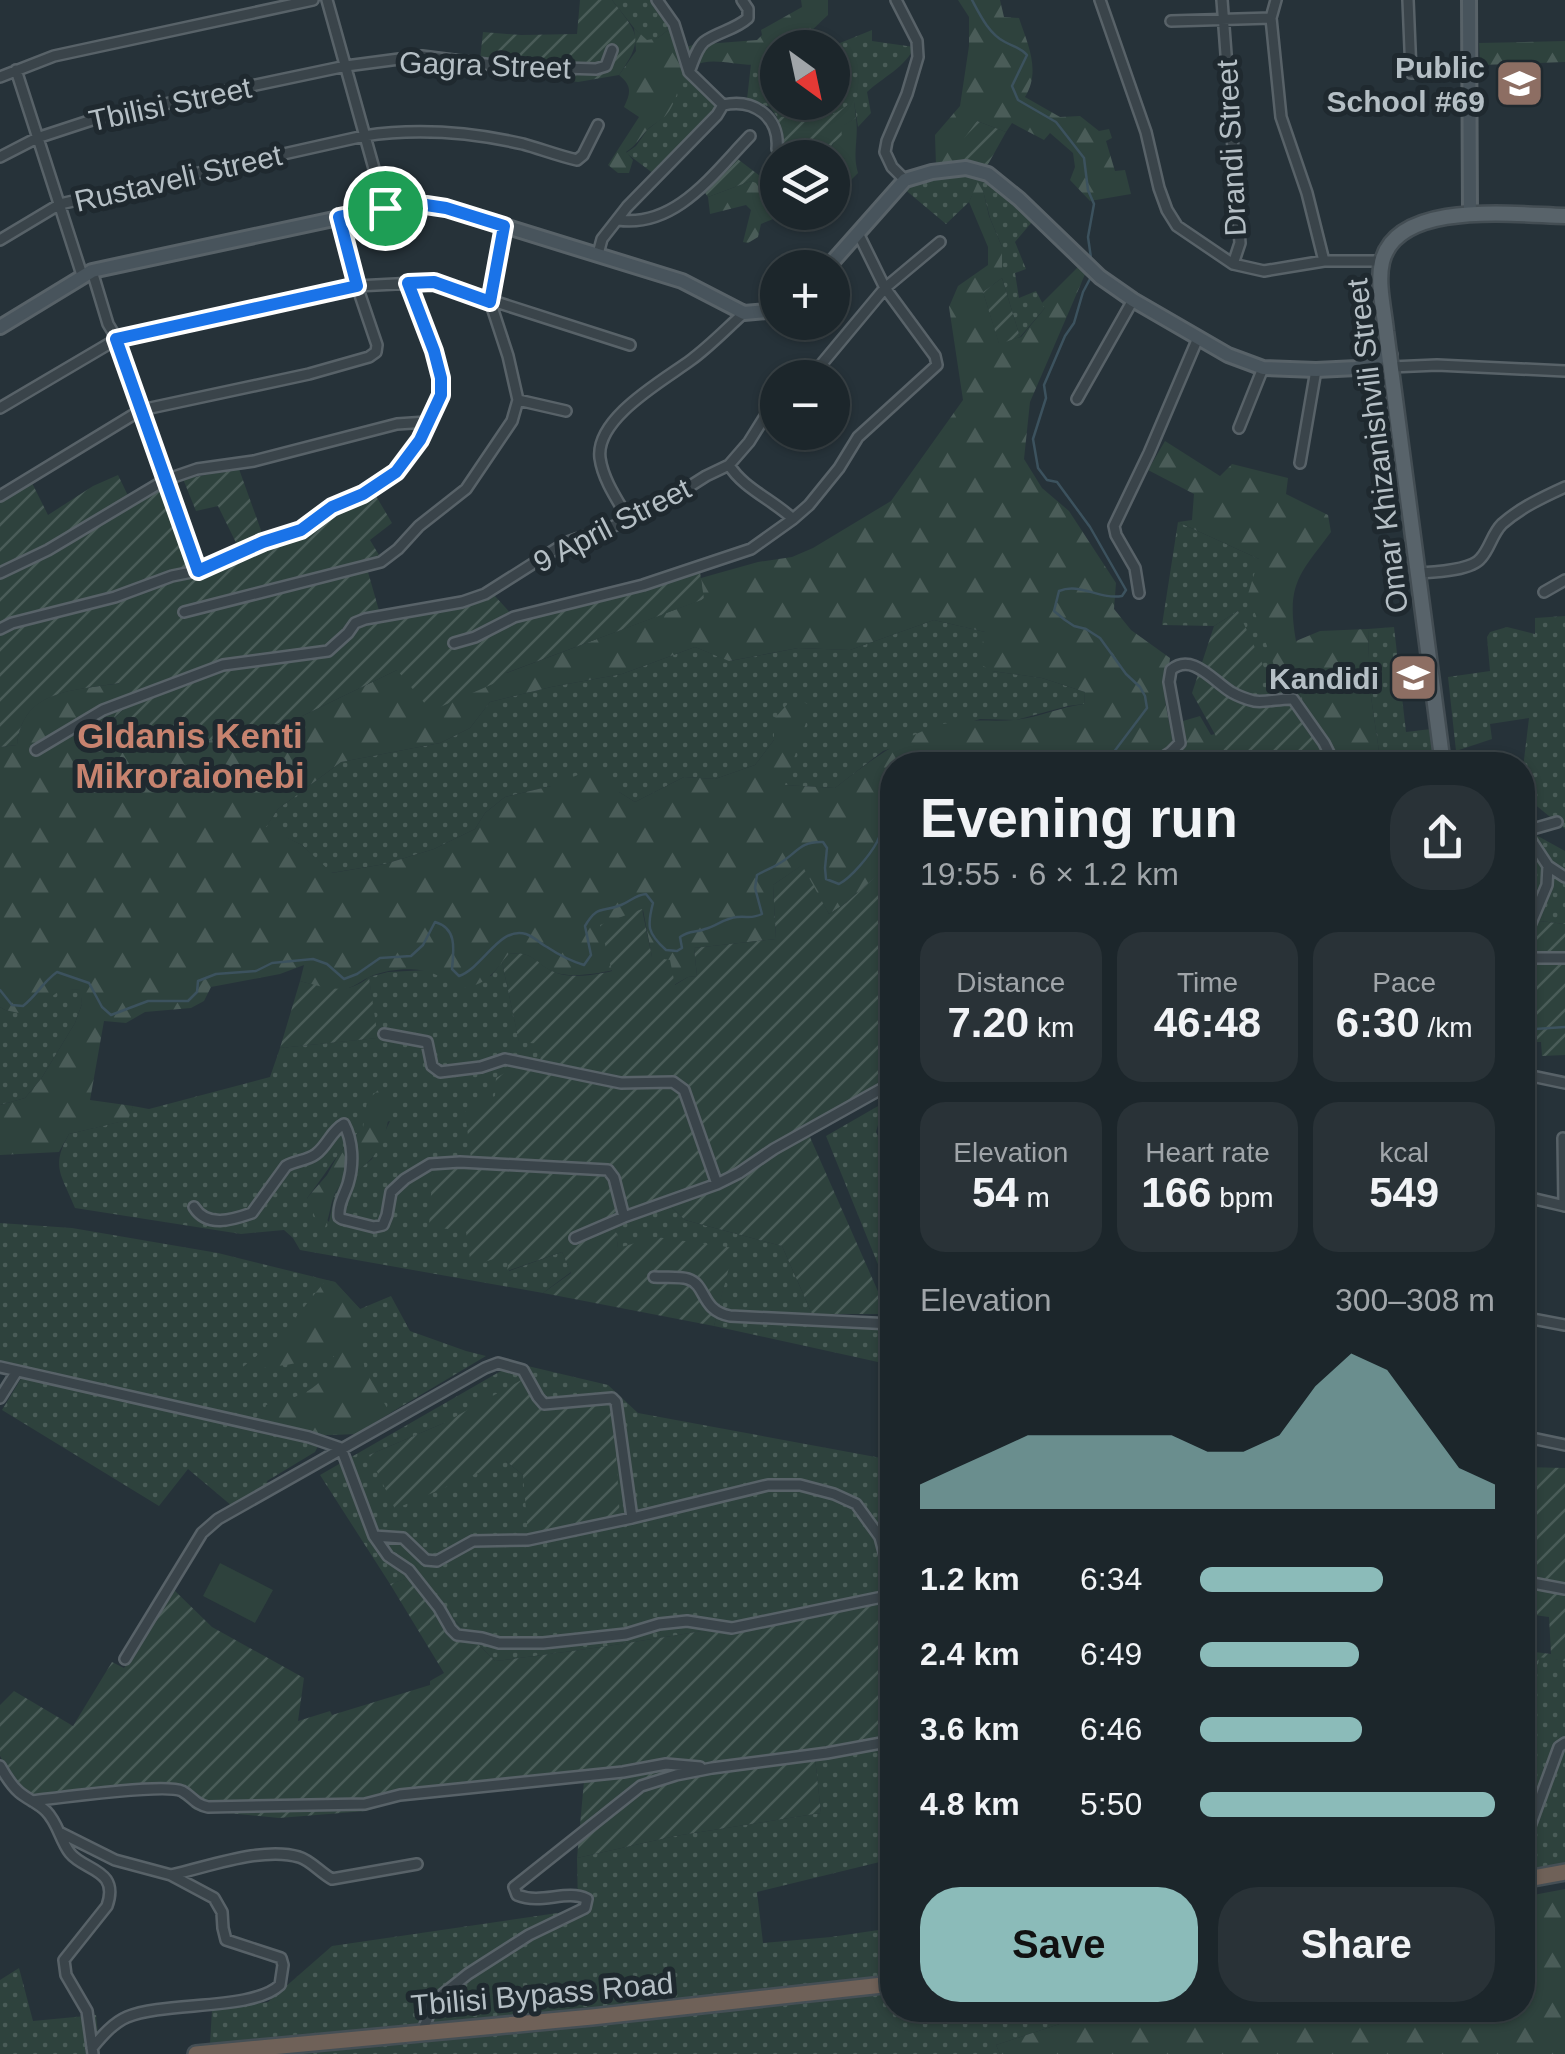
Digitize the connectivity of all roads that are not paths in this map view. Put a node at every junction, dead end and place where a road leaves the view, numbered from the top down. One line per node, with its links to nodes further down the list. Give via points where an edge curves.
1 (313, 0): 16 (street)
2 (327, 0): 15 (street)
3 (657, 0): 17 (street, via 674,24)
4 (742, 0): 17 (street, via 748,18 704,42)
5 (896, 0): 27 (street, via 918,41 908,94 885,152)
6 (1100, 0): 42 (street, via 1167,210 1177,226)
7 (1222, 0): 12 (street, Drandi Street)
8 (1276, 0): 11 (street)
9 (1408, 0): 18 (street, via 1411,73)
10 (1469, 0): 18 (street)
11 (1271, 18): 12 (street); 41 (street, via 1282,117)
12 (1223, 19): 13 (street); 42 (street, Drandi Street, via 1240,243)
13 (1171, 21)
14 (612, 50): 15 (street, Gagra Street, via 606,66 596,69 422,56)
15 (346, 66): 22 (street); 24 (street, Tbilisi Street, via 98,118)
16 (16, 70): 19 (street); 24 (street)
17 (689, 72): 20 (street)
18 (1469, 73): 30 (street)
19 (0, 78)
20 (723, 104): 25 (street, via 766,112); 33 (street)
21 (598, 124): 22 (street, Rustaveli Street, via 577,160 478,135)
22 (364, 136): 28 (street, Rustaveli Street); 29 (street)
23 (750, 136): 33 (street, via 684,204 658,218)
24 (37, 138): 26 (street, Tbilisi Street); 28 (street)
25 (779, 140)
26 (0, 158)
27 (905, 180): 35 (street); 47 (street, via 950,169 988,174)
28 (60, 204): 36 (street, Rustaveli Street); 43 (street)
29 (385, 208): 32 (street); 34 (street, via 446,208)
30 (1470, 214): 31 (main road, Omar Khizanishvili Street); 40 (main road, Omar Khizanishvili Street, via 1429,218 1402,234)
31 (1565, 216)
32 (339, 217): 43 (street); 45 (street)
33 (618, 220): 39 (street)
34 (504, 226): 39 (street); 48 (street)
35 (858, 233): 38 (street); 46 (street)
36 (0, 240)
37 (940, 242): 46 (street)
38 (843, 250)
39 (598, 254): 50 (street, via 682,281)
40 (1382, 260): 41 (street); 56 (main road, Omar Khizanishvili Street)
41 (1324, 261): 42 (street, Drandi Street, via 1264,271)
42 (1233, 264)
43 (87, 273): 51 (street); 53 (street)
44 (408, 283): 45 (street); 48 (street, via 434,282); 65 (street, via 441,378 441,395)
45 (357, 286): 53 (street); 63 (street, via 377,344 368,357)
46 (885, 288): 55 (street); 73 (street, via 937,365 858,437)
47 (1133, 300): 52 (street); 60 (street)
48 (490, 302): 54 (street); 61 (street)
49 (760, 312): 50 (street)
50 (744, 313): 74 (street, via 608,429 599,455)
51 (0, 326)
52 (1198, 338): 57 (street); 80 (street, via 1114,526)
53 (116, 339): 62 (street); 63 (street)
54 (630, 345)
55 (825, 360)
56 (1390, 361): 58 (street); 59 (street); 77 (main road, Omar Khizanishvili Street)
57 (1263, 368): 58 (street); 67 (street)
58 (1316, 370): 68 (street)
59 (1565, 371)
60 (1077, 399)
61 (518, 400): 64 (street); 81 (street, via 512,421 466,488 380,562)
62 (0, 408)
63 (141, 410): 70 (street); 72 (street)
64 (566, 411)
65 (427, 422): 70 (street); 75 (street, via 396,472 363,494 301,530)
66 (760, 424): 69 (street, 9 April Street)
67 (1238, 428)
68 (1300, 463)
69 (728, 465): 73 (street); 74 (street, 9 April Street)
70 (165, 480): 75 (street); 76 (street)
71 (1565, 488): 77 (street, via 1500,526 1481,559 1469,566)
72 (0, 496)
73 (794, 519): 83 (street, via 751,549 514,617)
74 (629, 520): 84 (street, 9 April Street, via 568,542 485,594 365,618 328,650 223,665 103,710)
75 (198, 571): 82 (street)
76 (0, 572)
77 (1419, 573): 87 (main road, Omar Khizanishvili Street)
78 (1565, 580): 79 (street)
79 (1544, 592)
80 (1139, 593)
81 (184, 612)
82 (0, 630)
83 (454, 643)
84 (36, 750)
85 (1172, 752): 86 (street, via 1180,743 1171,670 1189,663 1234,694 1258,702 1293,699)
86 (1328, 752)
87 (1441, 752)
88 (1558, 822): 89 (street)
89 (1535, 828)
90 (1535, 847): 91 (street)
91 (1548, 866): 92 (street); 93 (street)
92 (1565, 876)
93 (1535, 914)
94 (1535, 958): 95 (street)
95 (1565, 958)
96 (384, 1034): 101 (street, via 426,1042 440,1072 505,1059 621,1084 672,1082 684,1090)
97 (1535, 1077): 98 (street)
98 (1565, 1083)
99 (880, 1090): 101 (street)
100 (1563, 1138): 103 (street)
101 (717, 1184): 105 (street)
102 (1535, 1199): 103 (street)
103 (1565, 1206)
104 (194, 1207): 105 (street, via 205,1219 252,1213 286,1166 320,1151 344,1124 352,1166 338,1209 342,1219 383,1226 391,1192 404,1179 430,1164 460,1162 608,1170)
105 (624, 1217): 106 (street)
106 (575, 1238)
107 (654, 1277): 109 (street, via 687,1279 712,1310 730,1316)
108 (1535, 1319): 110 (street)
109 (880, 1324)
110 (1565, 1325)
111 (0, 1367): 112 (street)
112 (17, 1371): 113 (street); 116 (street)
113 (0, 1398)
114 (1535, 1438): 115 (street)
115 (1565, 1444)
116 (341, 1448): 117 (street, via 498,1363 523,1370 544,1404 616,1402); 118 (street); 123 (street, via 202,1534)
117 (632, 1518): 118 (street, via 528,1540 473,1541 437,1560 426,1560 404,1538); 119 (street, via 768,1486 800,1485 856,1504)
118 (374, 1536): 122 (street, via 457,1635 499,1643 626,1634 686,1621 732,1628)
119 (880, 1538)
120 (1535, 1583): 121 (street)
121 (1565, 1589)
122 (880, 1597)
123 (124, 1659)
124 (880, 1743): 127 (street)
125 (1565, 1743): 129 (street)
126 (0, 1766): 128 (street)
127 (712, 1768): 128 (street, via 666,1764 365,1804 208,1808 181,1790 147,1789); 136 (street, via 641,1786 517,1883 514,1892 525,1898 575,1894 588,1904 468,1974 432,2006)
128 (32, 1800): 130 (street)
129 (1535, 1815)
130 (61, 1832): 133 (street, via 115,1860); 137 (street, via 69,1852 98,1870 111,1896 64,1960 87,2011)
131 (417, 1864): 133 (street, via 332,1879 302,1857 255,1854)
132 (1565, 1872): 134 (highway)
133 (171, 1874): 137 (street, via 214,1898 226,1940 281,1958 280,1985 235,2001 124,2018)
134 (1535, 1878)
135 (880, 1986): 136 (highway, Tbilisi Bypass Road)
136 (422, 2033): 138 (highway, Tbilisi Bypass Road)
137 (92, 2051)
138 (196, 2054)

